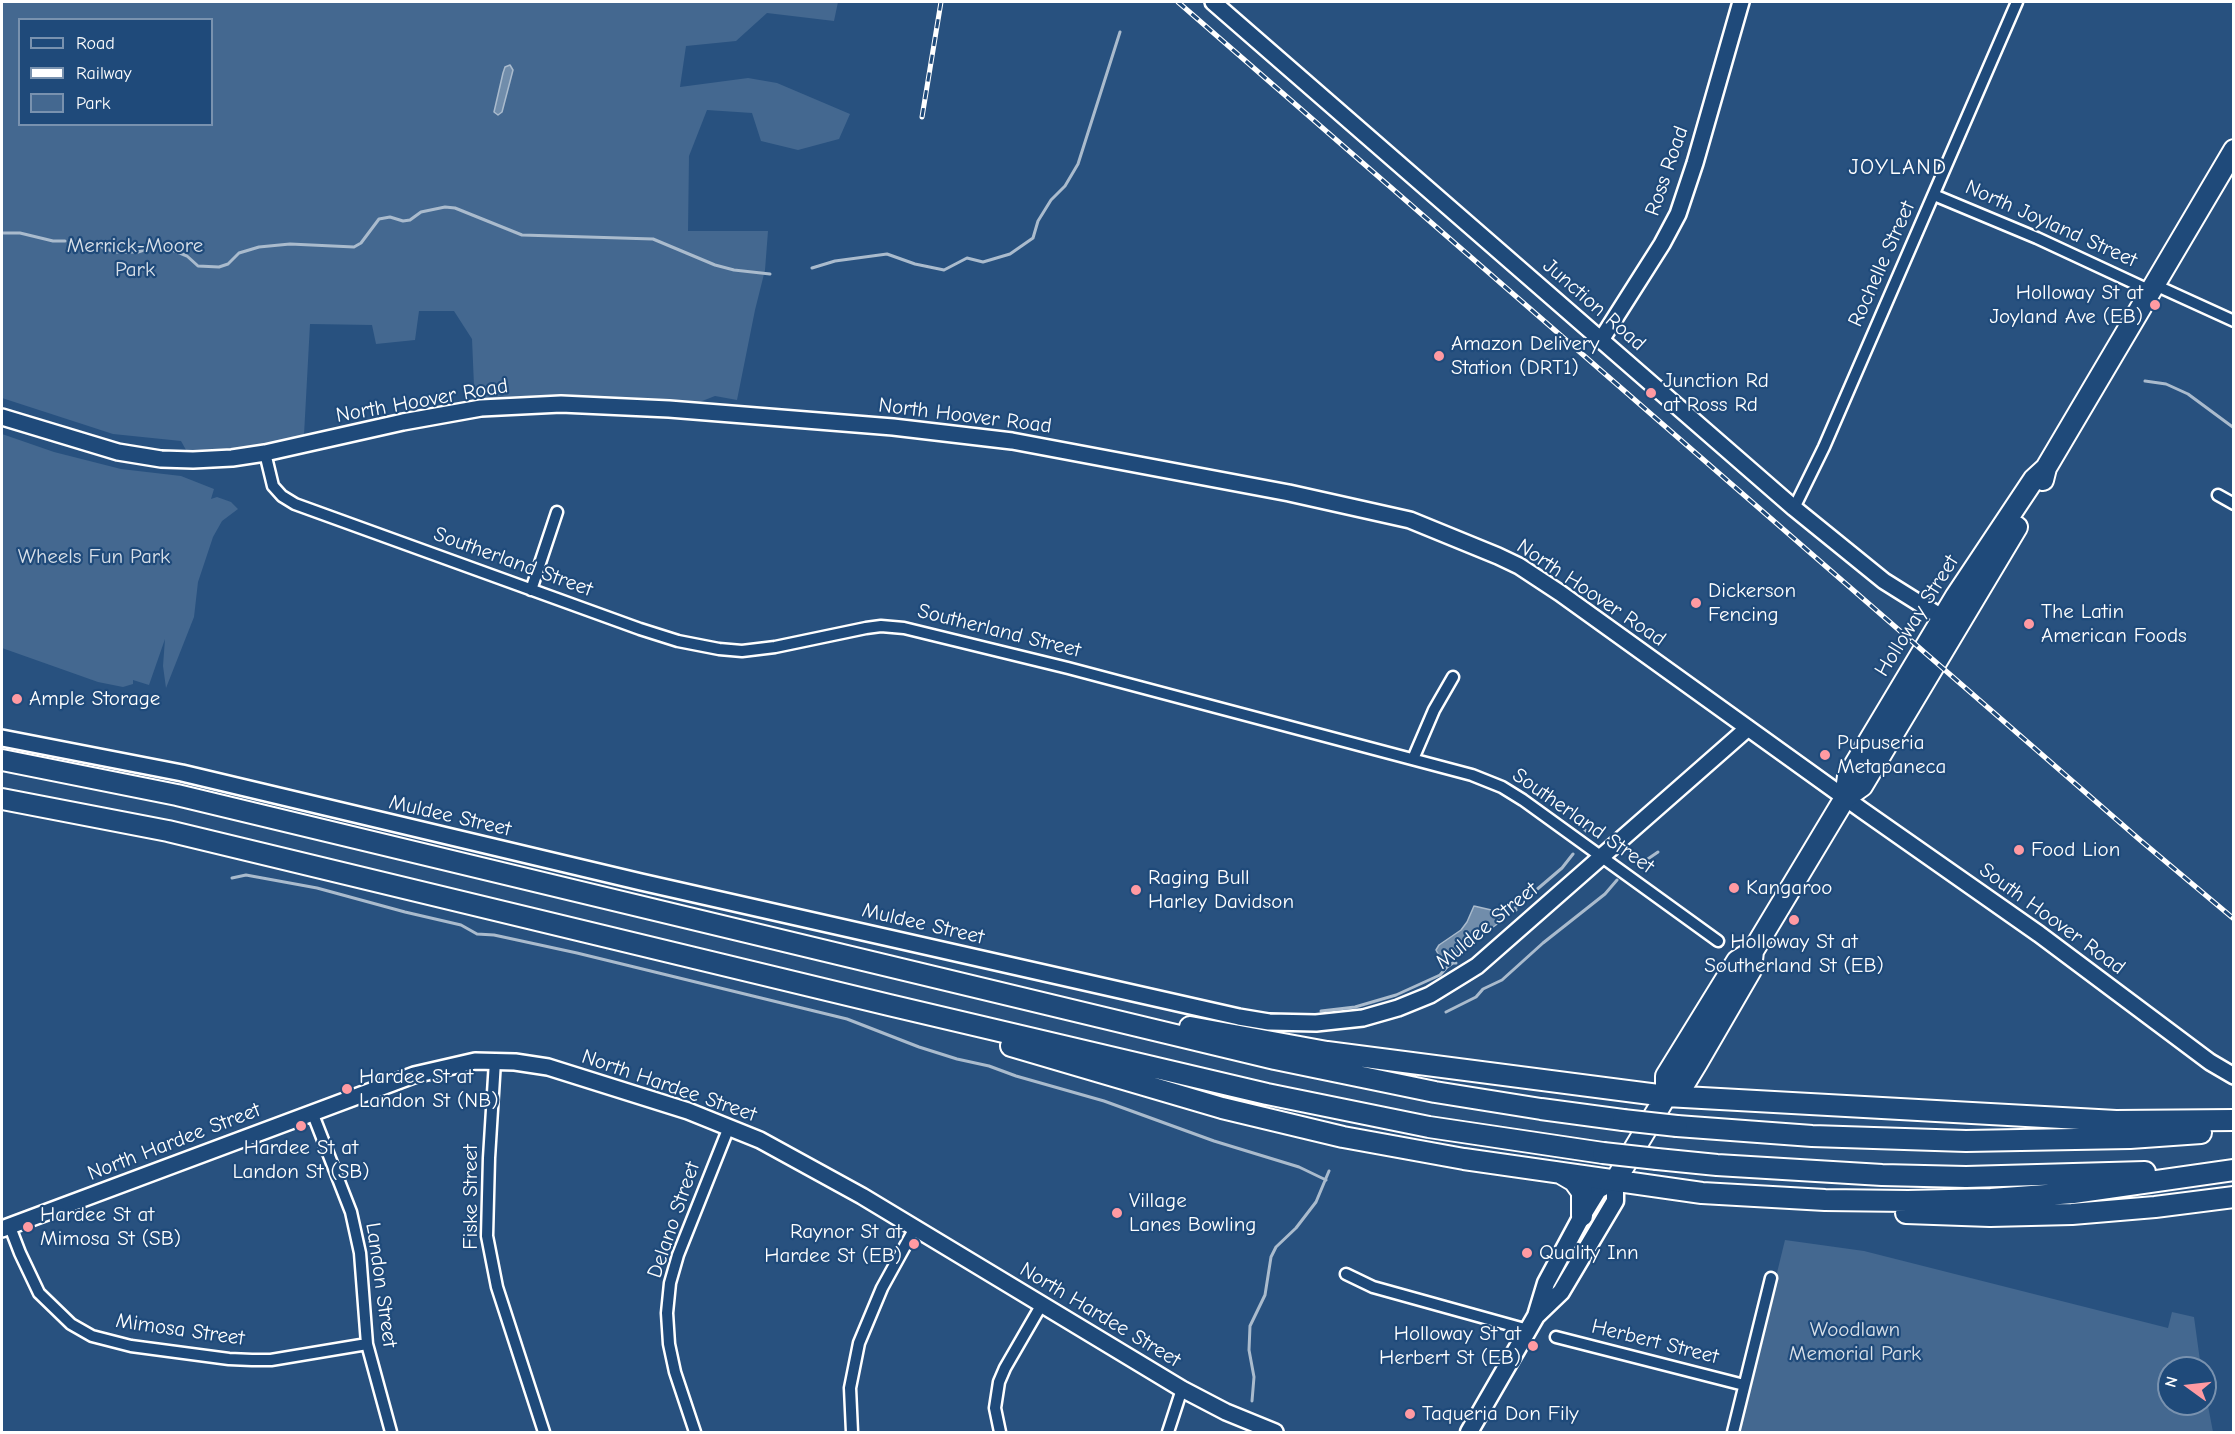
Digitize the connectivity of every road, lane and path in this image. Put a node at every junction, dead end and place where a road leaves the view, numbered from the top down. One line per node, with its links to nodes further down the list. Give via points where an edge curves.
1 (1213, 2): 8 (street, Junction Road)
2 (1741, 2): 8 (street, Ross Road, via 1678,214)
3 (2017, 2): 5 (street, Rochelle Street)
4 (2234, 150): 6 (highway, Holloway Street)
5 (1934, 195): 6 (street, North Joyland Street); 13 (street, Rochelle Street)
6 (2153, 288): 7 (street, North Joyland Street); 16 (highway, Holloway Street, via 2046,468 2042,484)
7 (2234, 321)
8 (1601, 340): 13 (street, Junction Road)
9 (2, 417): 10 (street, North Hoover Road, via 102,448 161,459 214,460)
10 (265, 453): 15 (street, Southerland Street, via 273,486 295,504); 18 (street, North Hoover Road, via 442,415 501,406 561,404 669,408 893,427 1069,451 1332,502 1410,520 1452,536 1533,575)
11 (2218, 495): 12 (street)
12 (2234, 504)
13 (1794, 508): 16 (street, Junction Road, via 1884,581)
14 (557, 512): 15 (street)
15 (531, 590): 20 (street, Southerland Street, via 660,636 719,649 775,647 881,626 923,631)
16 (1950, 622): 22 (highway, Holloway Street, via 1848,776)
17 (1453, 677): 20 (street, via 1430,717)
18 (1748, 728): 22 (street, North Hoover Road); 26 (street, Muldee Street)
19 (2, 738): 26 (street, Muldee Street, via 182,773 703,896 1239,1017 1284,1023 1363,1018 1431,994 1490,956)
20 (1413, 759): 26 (street, Southerland Street, via 1502,787)
21 (2, 762): 30 (highway, via 208,802)
22 (1845, 798): 28 (highway, Holloway Street); 33 (street, South Hoover Road)
23 (2, 799): 25 (highway)
24 (2, 812): 25 (highway)
25 (73, 812): 29 (highway, via 180,834)
26 (1603, 856): 27 (street, Southerland Street)
27 (1718, 941)
28 (1753, 951): 32 (highway, Holloway Street, via 1751,970); 34 (highway, Holloway Street, via 1737,961 1682,1049 1666,1076)
29 (889, 1005): 40 (highway, bridge, via 1348,1111 1523,1143 1603,1153 1810,1172 1966,1177); 41 (highway, via 1026,1051 1273,1121 1369,1142)
30 (1084, 1014): 34 (highway, via 1142,1018 1327,1052); 39 (highway, bridge, via 1367,1078 1540,1109 1677,1126 1966,1141 2130,1138)
31 (495, 1061): 36 (street, North Hardee Street, via 433,1070); 38 (street, North Hardee Street, via 559,1070); 57 (street, Fiske Street, via 487,1236 497,1287)
32 (1697, 1063): 34 (highway, Holloway Street, via 1683,1086); 35 (highway, via 1701,1085)
33 (2234, 1076)
34 (1666, 1096): 35 (highway); 42 (highway, Holloway Street)
35 (1722, 1098): 37 (highway, via 2094,1120)
36 (312, 1112): 46 (street, North Hardee Street); 53 (street, Landon Street, via 351,1212 360,1253)
37 (2234, 1120)
38 (729, 1127): 47 (street, North Hardee Street, via 807,1164); 58 (street, Delano Street, via 670,1283 669,1344)
39 (2234, 1129)
40 (2234, 1169): 44 (highway, via 2032,1196 1908,1201)
41 (1562, 1174): 42 (highway); 45 (highway, via 1582,1192)
42 (1615, 1181): 44 (highway, via 1702,1193); 45 (main road, Holloway Street, via 1598,1190); 51 (main road, Holloway Street, via 1615,1201 1561,1292)
43 (2234, 1197): 44 (highway, via 2114,1211 1990,1216 1864,1210)
44 (1784, 1198)
45 (1582, 1216): 51 (main road, Holloway Street, via 1546,1283)
46 (6, 1228): 53 (street, Mimosa Street, via 43,1297 71,1324 101,1338 252,1360)
47 (915, 1228): 50 (street, North Hardee Street); 59 (street, via 882,1288 859,1343 850,1388)
48 (1346, 1274): 51 (street, via 1372,1287)
49 (1771, 1278): 54 (street)
50 (1042, 1304): 55 (street, North Hardee Street); 60 (street, via 999,1382 995,1408)
51 (1532, 1323): 63 (main road, Holloway Street)
52 (1556, 1337): 54 (street, Herbert Street)
53 (367, 1344): 56 (street, Landon Street)
54 (1744, 1385): 64 (street)
55 (1182, 1389): 61 (street); 62 (street, North Hardee Street)
56 (391, 1432)
57 (544, 1432)
58 (695, 1432)
59 (852, 1432)
60 (1000, 1432)
61 (1168, 1432)
62 (1275, 1432)
63 (1469, 1432)
64 (1733, 1432)

